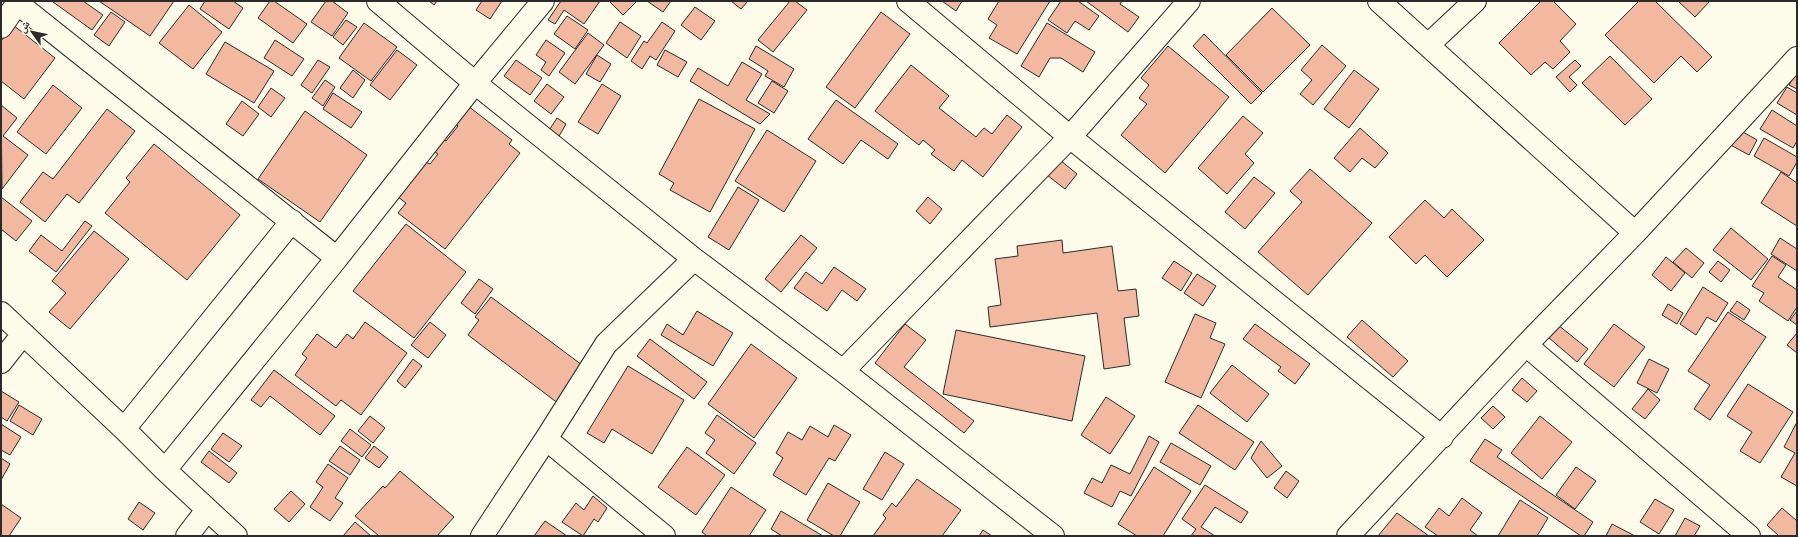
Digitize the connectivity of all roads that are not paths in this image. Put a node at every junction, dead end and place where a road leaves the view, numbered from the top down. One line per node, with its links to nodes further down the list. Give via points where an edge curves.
1 (378, 1): 11 (street)
2 (543, 1): 11 (street)
3 (908, 1): 12 (street)
4 (1189, 1): 12 (street)
5 (1379, 1): 9 (street)
6 (1475, 1): 9 (street)
7 (18, 2): 8 (street); 13 (street)
8 (1, 27)
9 (1428, 45): 14 (street)
10 (1797, 58): 14 (street)
11 (476, 82): 15 (street); 16 (street)
12 (1070, 137): 21 (street); 23 (street)
13 (292, 221): 15 (street); 22 (street)
14 (1636, 233): 19 (street)
15 (337, 258): 25 (street)
16 (694, 259): 21 (street); 24 (street, via 606,344)
17 (1, 314): 18 (street)
18 (23, 334): 20 (street); 22 (street)
19 (1526, 345): 23 (street); 33 (street)
20 (1, 362)
21 (843, 371): 31 (street)
22 (124, 429): 25 (street)
23 (1442, 437): 32 (street)
24 (546, 439): 29 (street); 30 (street)
25 (165, 470): 26 (street)
26 (207, 510): 27 (street); 28 (street)
27 (186, 536)
28 (236, 536)
29 (482, 536)
30 (664, 536)
31 (1053, 536)
32 (1348, 536)
33 (1749, 536)

